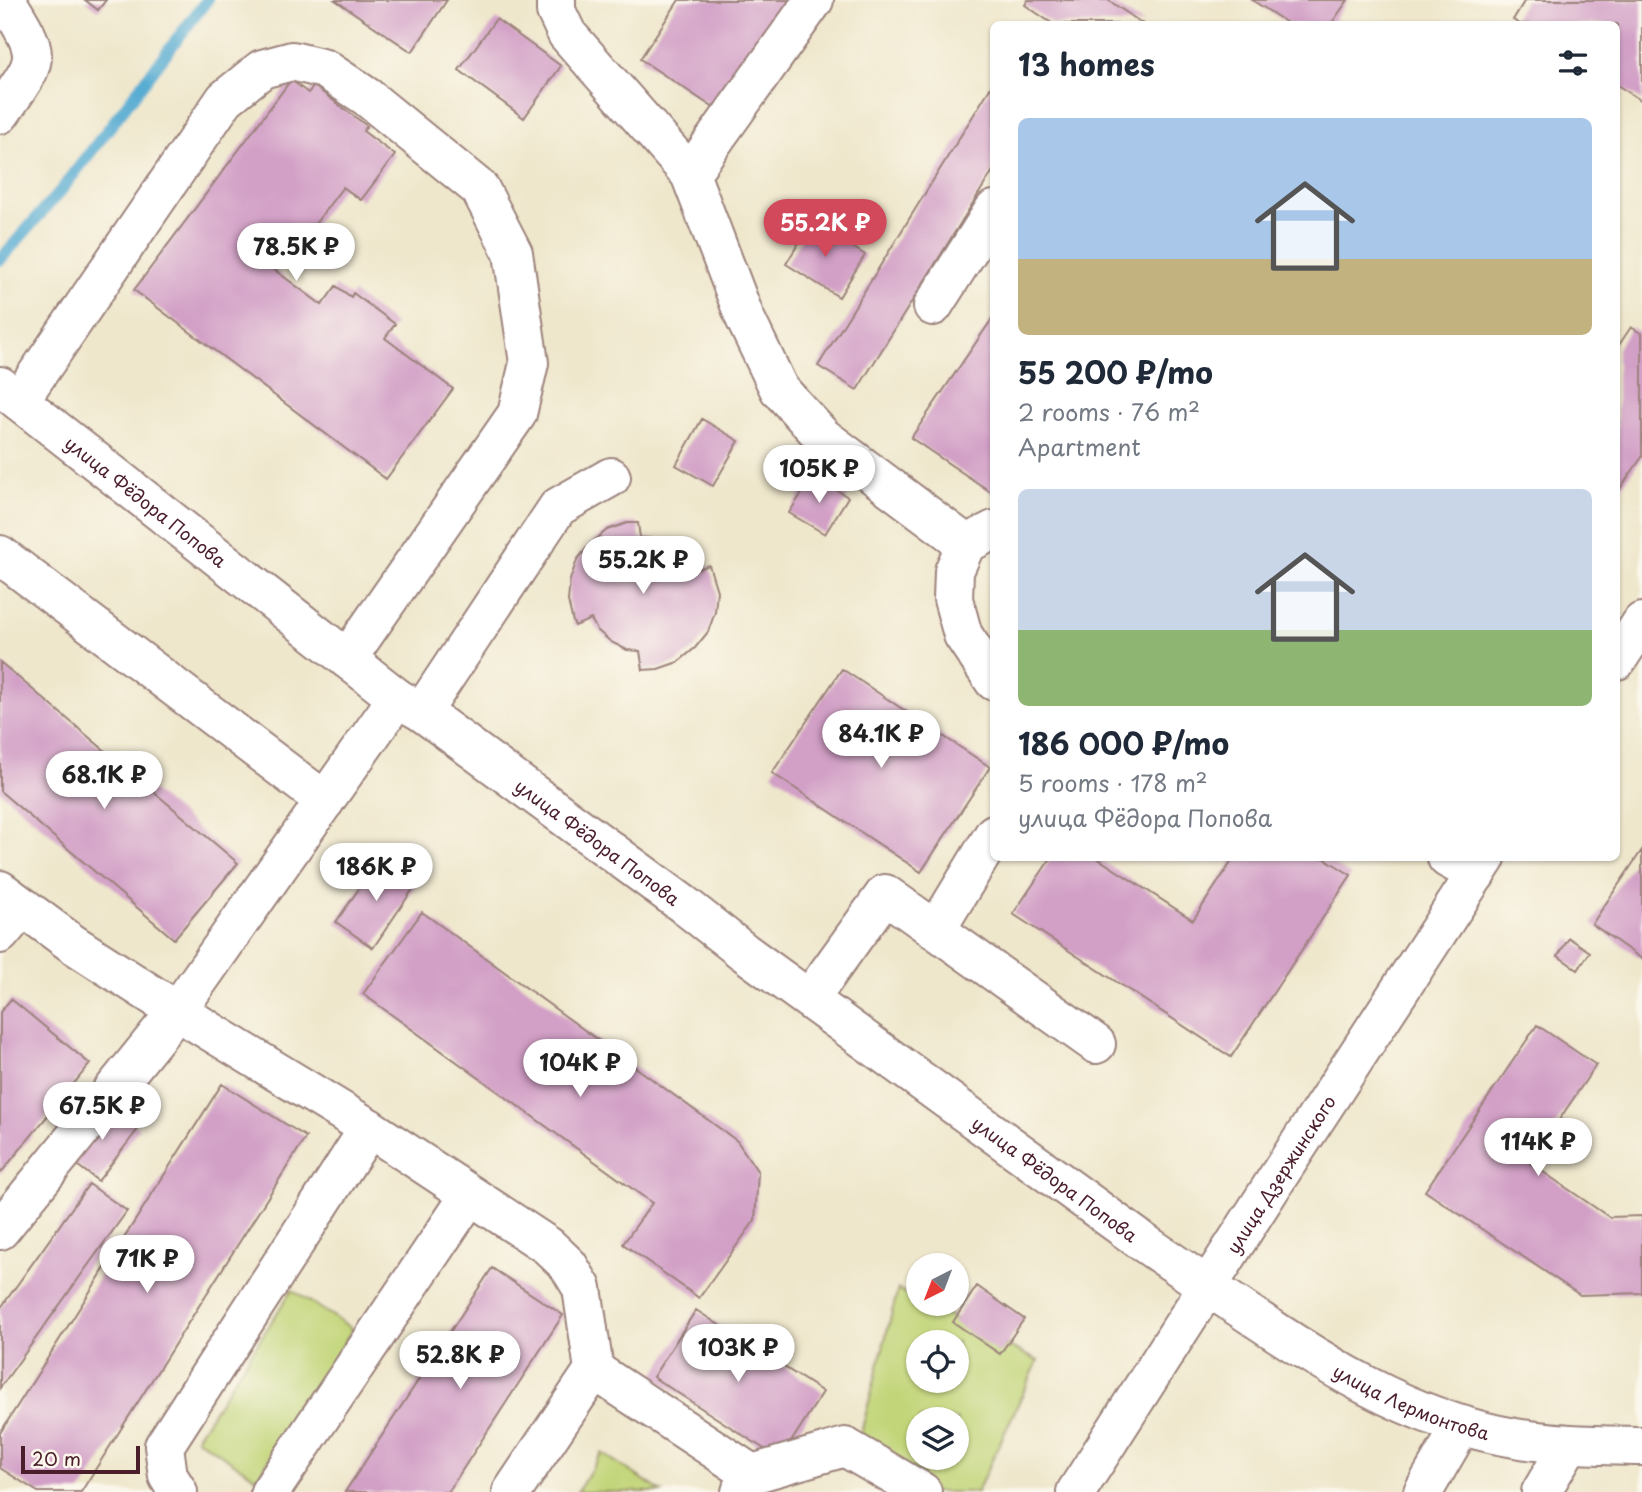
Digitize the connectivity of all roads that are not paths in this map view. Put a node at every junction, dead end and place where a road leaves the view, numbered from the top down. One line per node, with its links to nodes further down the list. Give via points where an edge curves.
1 (6, 0): 4 (street, via 31,42 33,56 31,68)
2 (556, 0): 5 (street, via 567,34)
3 (814, 0): 5 (street)
4 (0, 114)
5 (690, 174): 10 (street, via 745,318 779,388 823,437)
6 (990, 216): 7 (street)
7 (933, 306)
8 (10, 393): 14 (street, улица Фёдора Попова); 14 (street, via 225,99 262,68 292,61 325,69 367,97 480,189 513,253 529,363 517,414)
9 (611, 477): 16 (street, via 558,507)
10 (980, 537): 15 (street, via 954,571 953,599 963,635)
11 (0, 555): 17 (street)
12 (1642, 622): 13 (street)
13 (1620, 655)
14 (346, 659): 16 (street, улица Фёдора Попова)
15 (990, 675)
16 (410, 705): 17 (street); 22 (street, улица Фёдора Попова)
17 (325, 801): 23 (street)
18 (990, 841): 21 (street)
19 (1470, 863): 28 (street, улица Дзержинского)
20 (8, 910): 23 (street, via 73,944)
21 (936, 930): 22 (street, via 885,894); 24 (street)
22 (810, 998): 28 (street, улица Фёдора Попова)
23 (177, 1011): 25 (street); 27 (street)
24 (1096, 1044)
25 (369, 1128): 26 (street); 34 (street, via 164,1446 169,1476)
26 (470, 1195): 29 (street, via 548,1246 568,1265 582,1288); 35 (street)
27 (0, 1230)
28 (1207, 1286): 30 (street, улица Лермонтова, via 1352,1378); 38 (street, улица Дзержинского)
29 (594, 1370): 33 (street); 36 (street)
30 (1462, 1425): 31 (street, улица Лермонтова); 39 (street)
31 (1569, 1445): 32 (street, улица Лермонтова); 40 (street)
32 (1642, 1446)
33 (746, 1483): 37 (street, via 845,1447)
34 (178, 1492)
35 (270, 1492)
36 (512, 1492)
37 (922, 1492)
38 (1076, 1492)
39 (1423, 1492)
40 (1541, 1492)

